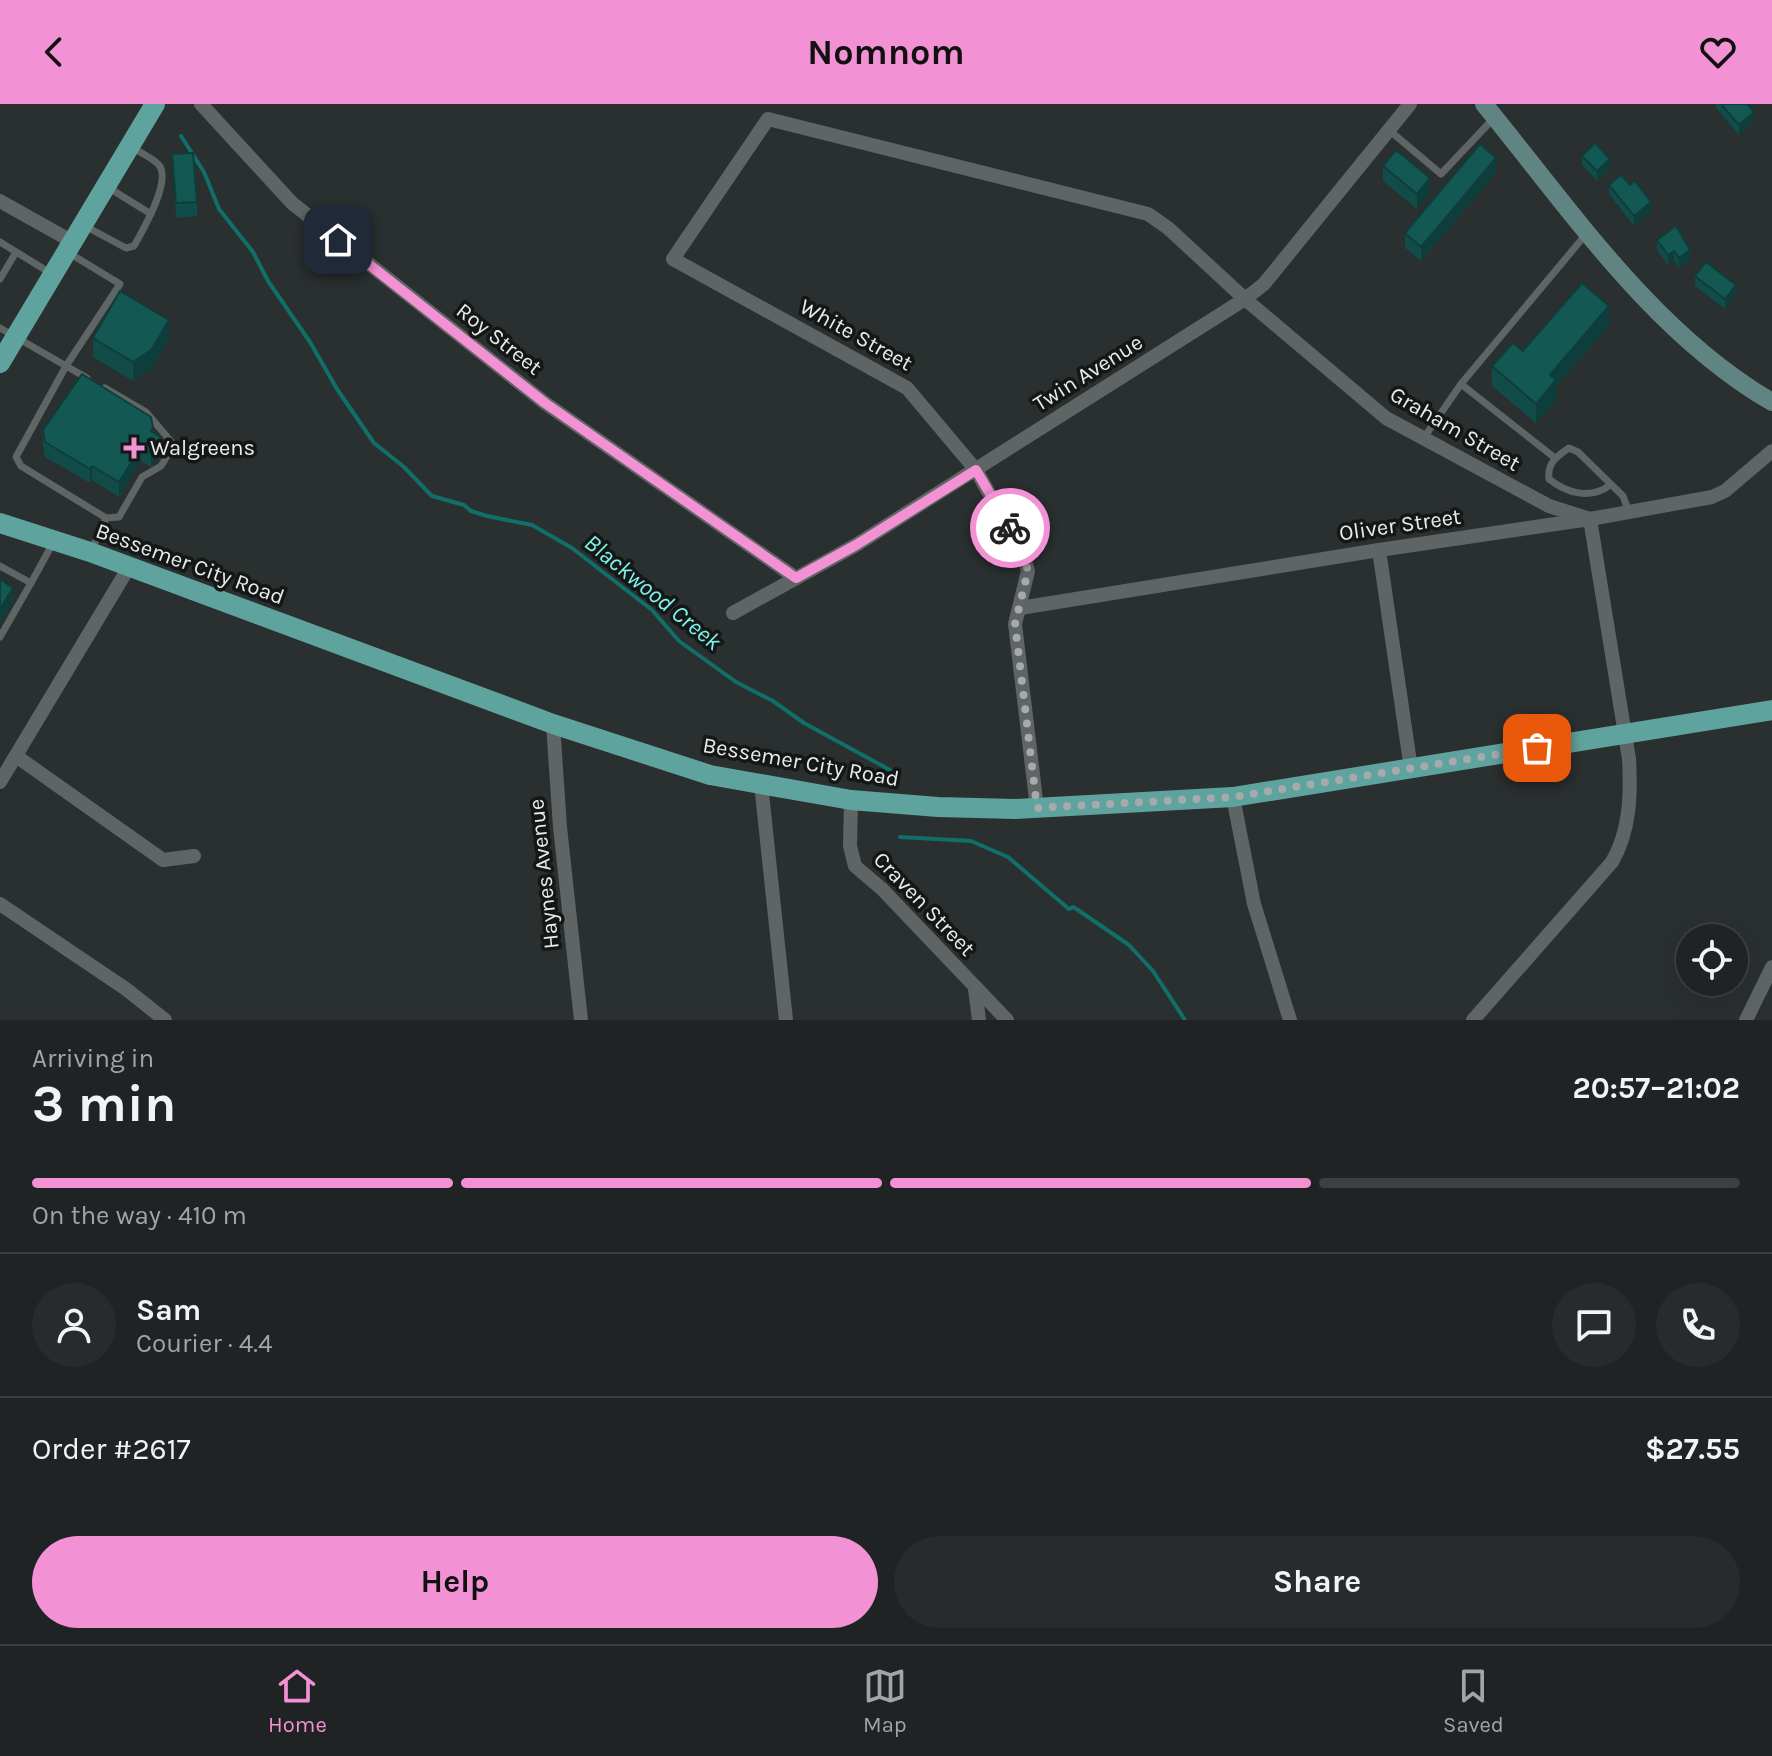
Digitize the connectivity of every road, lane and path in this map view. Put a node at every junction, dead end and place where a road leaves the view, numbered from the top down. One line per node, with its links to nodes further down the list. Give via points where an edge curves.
1 (155, 104): 7 (main road)
2 (201, 104): 37 (street, Roy Street, via 304,213 545,403)
3 (1410, 104): 6 (street, Twin Avenue)
4 (1489, 111): 6 (lane, via 1441,174); 11 (main road)
5 (768, 119): 17 (street, Graham Street, via 1148,214); 26 (street, White Street, via 673,259 907,388)
6 (1389, 130): 17 (street, Twin Avenue, via 1264,284)
7 (130, 146): 8 (main road); 10 (lane, via 160,165)
8 (107, 186): 10 (lane); 12 (main road)
9 (0, 201): 12 (street)
10 (151, 214): 12 (lane, via 134,246)
11 (1589, 231): 21 (lane); 22 (main road, via 1666,321 1715,365)
12 (75, 240): 15 (main road); 20 (lane, via 120,284)
13 (0, 242): 14 (lane)
14 (16, 252): 15 (lane); 16 (lane)
15 (53, 275): 18 (main road)
16 (0, 279)
17 (1245, 299): 23 (street, Graham Street, via 1386,418); 26 (street, Twin Avenue)
18 (8, 333): 19 (main road); 20 (lane)
19 (0, 363)
20 (66, 366): 29 (lane, via 16,457 21,466); 29 (lane, via 146,412 174,445 161,466 142,477 119,517)
21 (1461, 384): 23 (lane); 25 (lane)
22 (1772, 402)
23 (1422, 439): 30 (street, Graham Street, via 1549,506)
24 (1772, 451): 28 (street, Oliver Street, via 1712,497)
25 (1555, 458): 27 (lane, via 1569,448 1578,452); 27 (lane, via 1549,479 1570,492 1594,493)
26 (976, 470): 37 (street, Twin Avenue); 39 (street, White Street, via 1023,554 1028,571)
27 (1610, 485): 28 (lane, via 1623,496)
28 (1629, 512): 30 (street, Oliver Street)
29 (106, 518): 34 (lane)
30 (1590, 519): 33 (street, Oliver Street); 44 (street)
31 (0, 523): 32 (main road, Bessemer City Road)
32 (54, 541): 34 (main road, Bessemer City Road); 38 (lane)
33 (1379, 550): 39 (street, Oliver Street); 46 (street)
34 (90, 552): 36 (main road, Bessemer City Road)
35 (0, 566): 38 (lane)
36 (129, 567): 43 (main road, Bessemer City Road); 45 (street)
37 (796, 578): 40 (street, Twin Avenue)
38 (31, 583): 41 (lane)
39 (1020, 608): 51 (street, White Street, via 1015,624)
40 (733, 613)
41 (0, 637)
42 (1772, 710): 44 (main road, Bessemer City Road)
43 (553, 724): 48 (main road, Bessemer City Road, via 710,775); 57 (street, Haynes Avenue)
44 (1625, 734): 46 (main road, Bessemer City Road); 62 (street, via 1631,795 1620,848)
45 (16, 756): 47 (street); 52 (street, via 163,860)
46 (1411, 769): 49 (main road, Bessemer City Road)
47 (0, 782)
48 (761, 784): 50 (main road, Bessemer City Road); 58 (street)
49 (1233, 797): 51 (main road, Bessemer City Road); 61 (street, via 1254,904)
50 (851, 800): 51 (main road, Bessemer City Road); 55 (street, Craven Street, via 855,866)
51 (1037, 808)
52 (194, 856)
53 (0, 904): 56 (street)
54 (1772, 967): 63 (street)
55 (975, 989): 59 (street); 60 (street, Craven Street)
56 (165, 1020)
57 (581, 1020)
58 (786, 1020)
59 (979, 1020)
60 (1007, 1020)
61 (1290, 1020)
62 (1473, 1020)
63 (1746, 1020)

